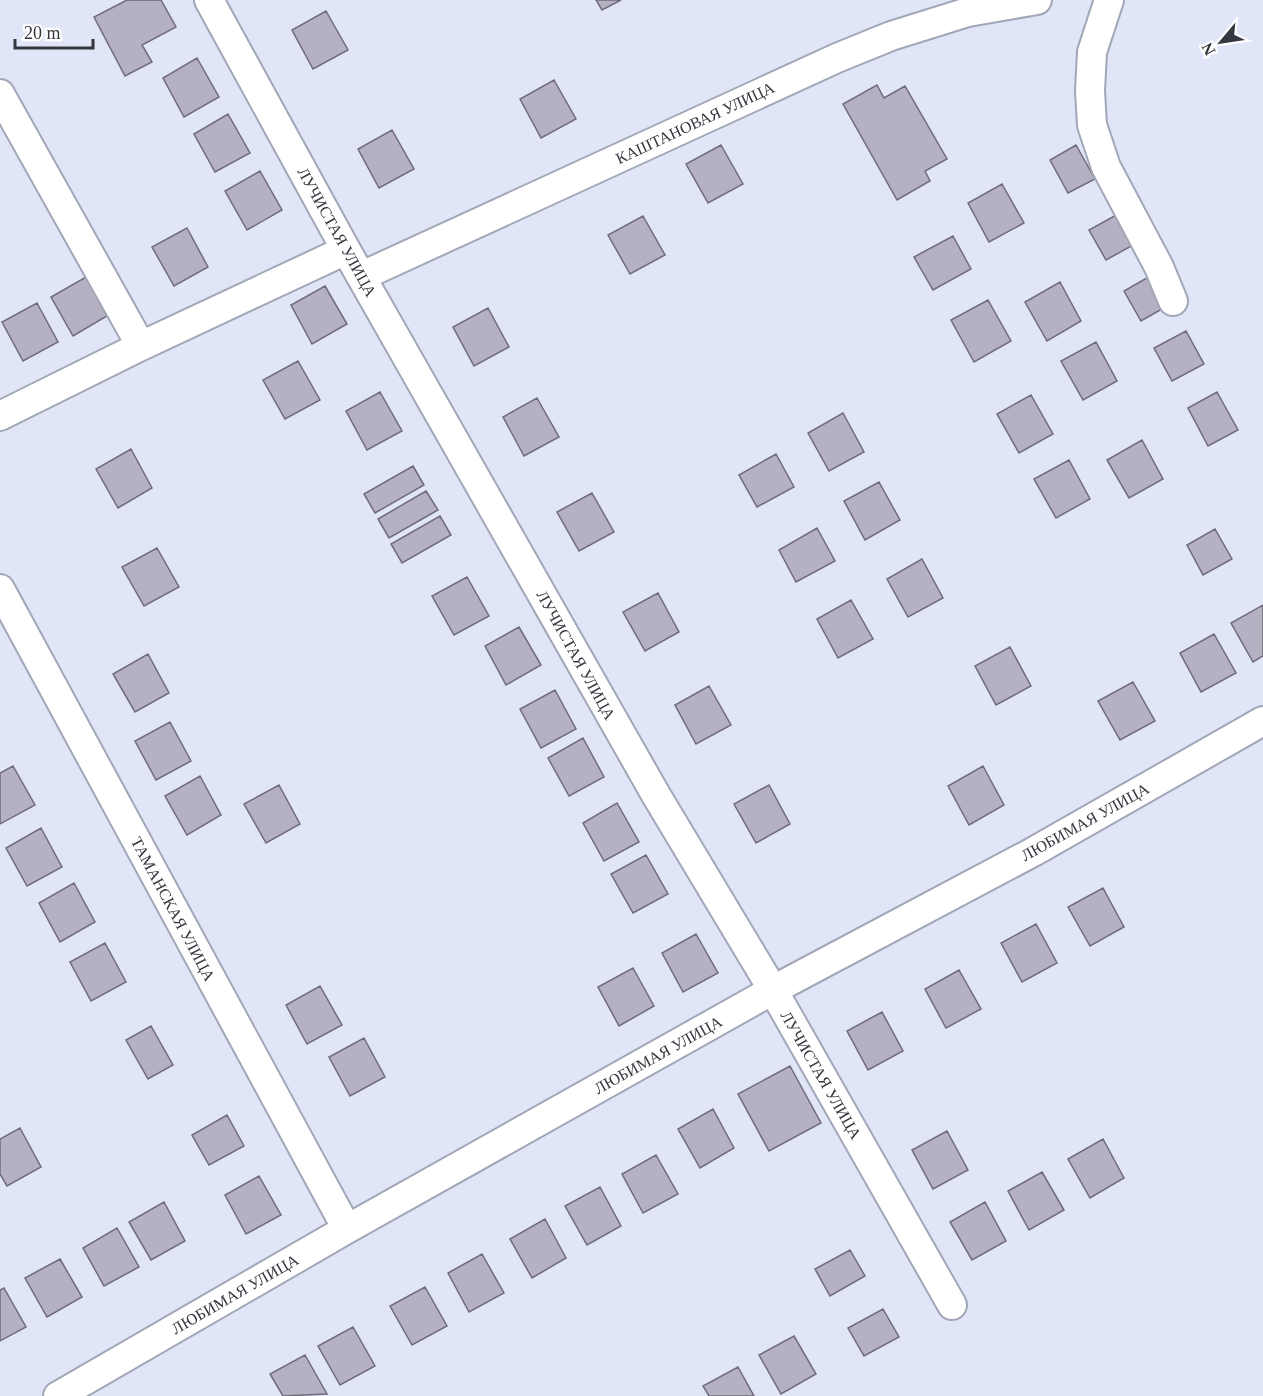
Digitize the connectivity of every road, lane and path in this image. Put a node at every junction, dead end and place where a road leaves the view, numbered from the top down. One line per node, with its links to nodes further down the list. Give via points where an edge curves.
1 (209, 0): 5 (street, ЛУЧИСТАЯ УЛИЦА)
2 (1037, 0): 6 (street, КАШТАНОВАЯ УЛИЦА, via 968,12 891,36)
3 (1109, 0): 7 (street, via 1092,52 1092,125 1106,167)
4 (0, 94): 8 (street)
5 (346, 250): 6 (street, ЛУЧИСТАЯ УЛИЦА); 8 (street)
6 (362, 276): 12 (street, ЛУЧИСТАЯ УЛИЦА, via 656,795)
7 (1173, 301)
8 (141, 346): 9 (street)
9 (0, 416)
10 (0, 589): 13 (street, ТАМАНСКАЯ УЛИЦА)
11 (1263, 722): 12 (street, ЛЮБИМАЯ УЛИЦА, via 1033,852)
12 (773, 990): 13 (street, ЛЮБИМАЯ УЛИЦА); 14 (street, ЛУЧИСТАЯ УЛИЦА)
13 (347, 1229): 15 (street, ЛЮБИМАЯ УЛИЦА)
14 (952, 1305)
15 (58, 1396)

